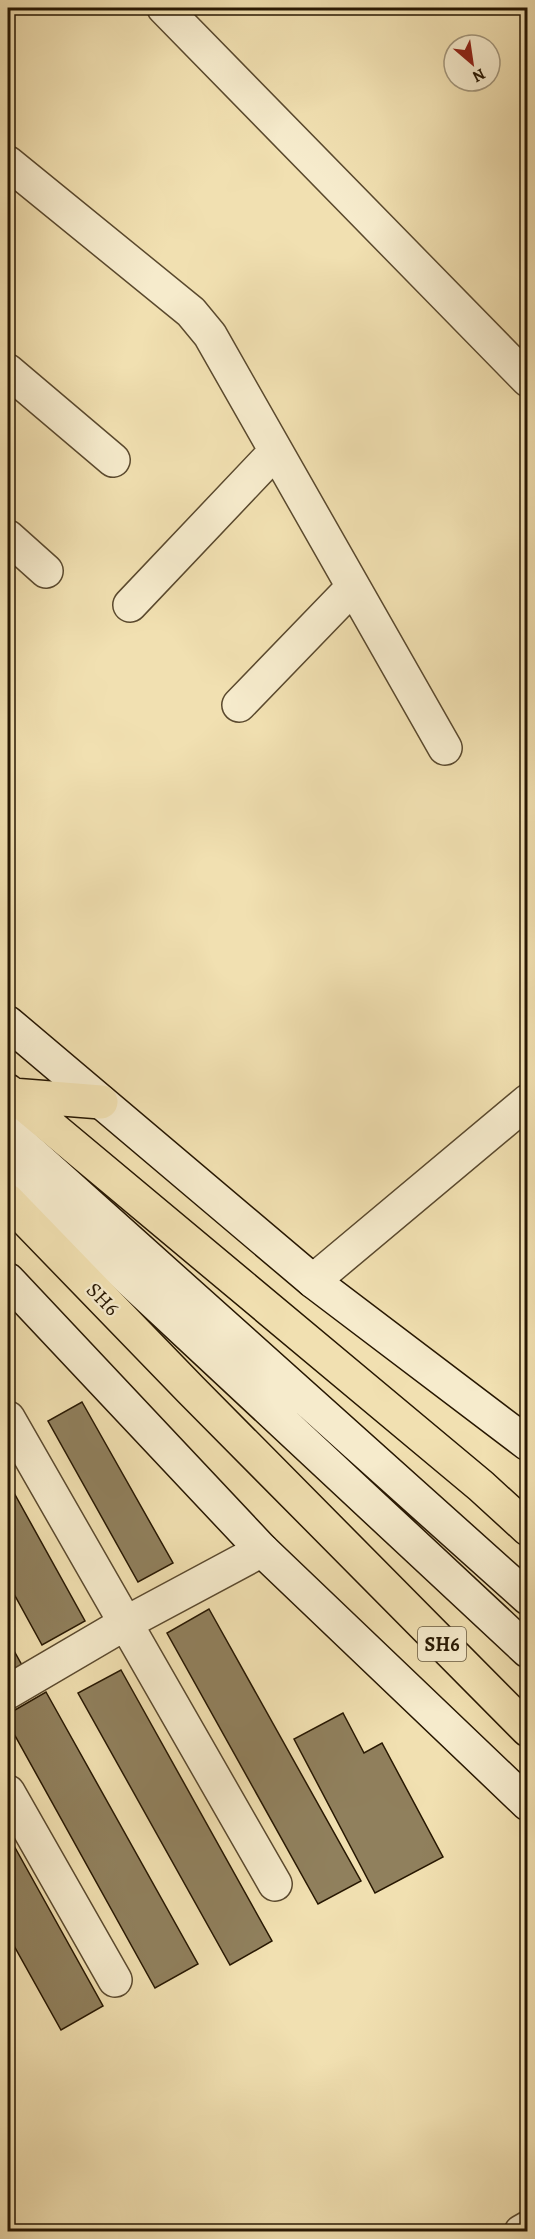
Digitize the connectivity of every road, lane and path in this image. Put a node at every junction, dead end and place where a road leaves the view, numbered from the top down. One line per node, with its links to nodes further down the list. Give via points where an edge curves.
1 (164, 8): 4 (street)
2 (8, 163): 5 (street, via 191,312 210,335)
3 (8, 371): 6 (street)
4 (528, 380)
5 (276, 452): 9 (street); 10 (street)
6 (113, 460)
7 (8, 537): 8 (street)
8 (46, 571)
9 (353, 587): 11 (street); 12 (street)
10 (130, 605)
11 (239, 705)
12 (445, 748)
13 (8, 1023): 16 (street)
14 (10, 1093): 16 (main road); 24 (main road, via 451,1460)
15 (528, 1101): 21 (street)
16 (101, 1102): 21 (street)
17 (8, 1132): 26 (street)
18 (8, 1166): 28 (street)
19 (8, 1201): 30 (main road, SH6 / SH6)
20 (8, 1280): 25 (street)
21 (313, 1281): 23 (street)
22 (8, 1418): 27 (street)
23 (528, 1444)
24 (528, 1529)
25 (262, 1550): 27 (street); 32 (street)
26 (528, 1598)
27 (124, 1624): 29 (street); 33 (street)
28 (528, 1651)
29 (8, 1692)
30 (528, 1730)
31 (8, 1792): 34 (street)
32 (528, 1804)
33 (275, 1884)
34 (114, 1980)
35 (528, 2228): 36 (street)
36 (521, 2232)

